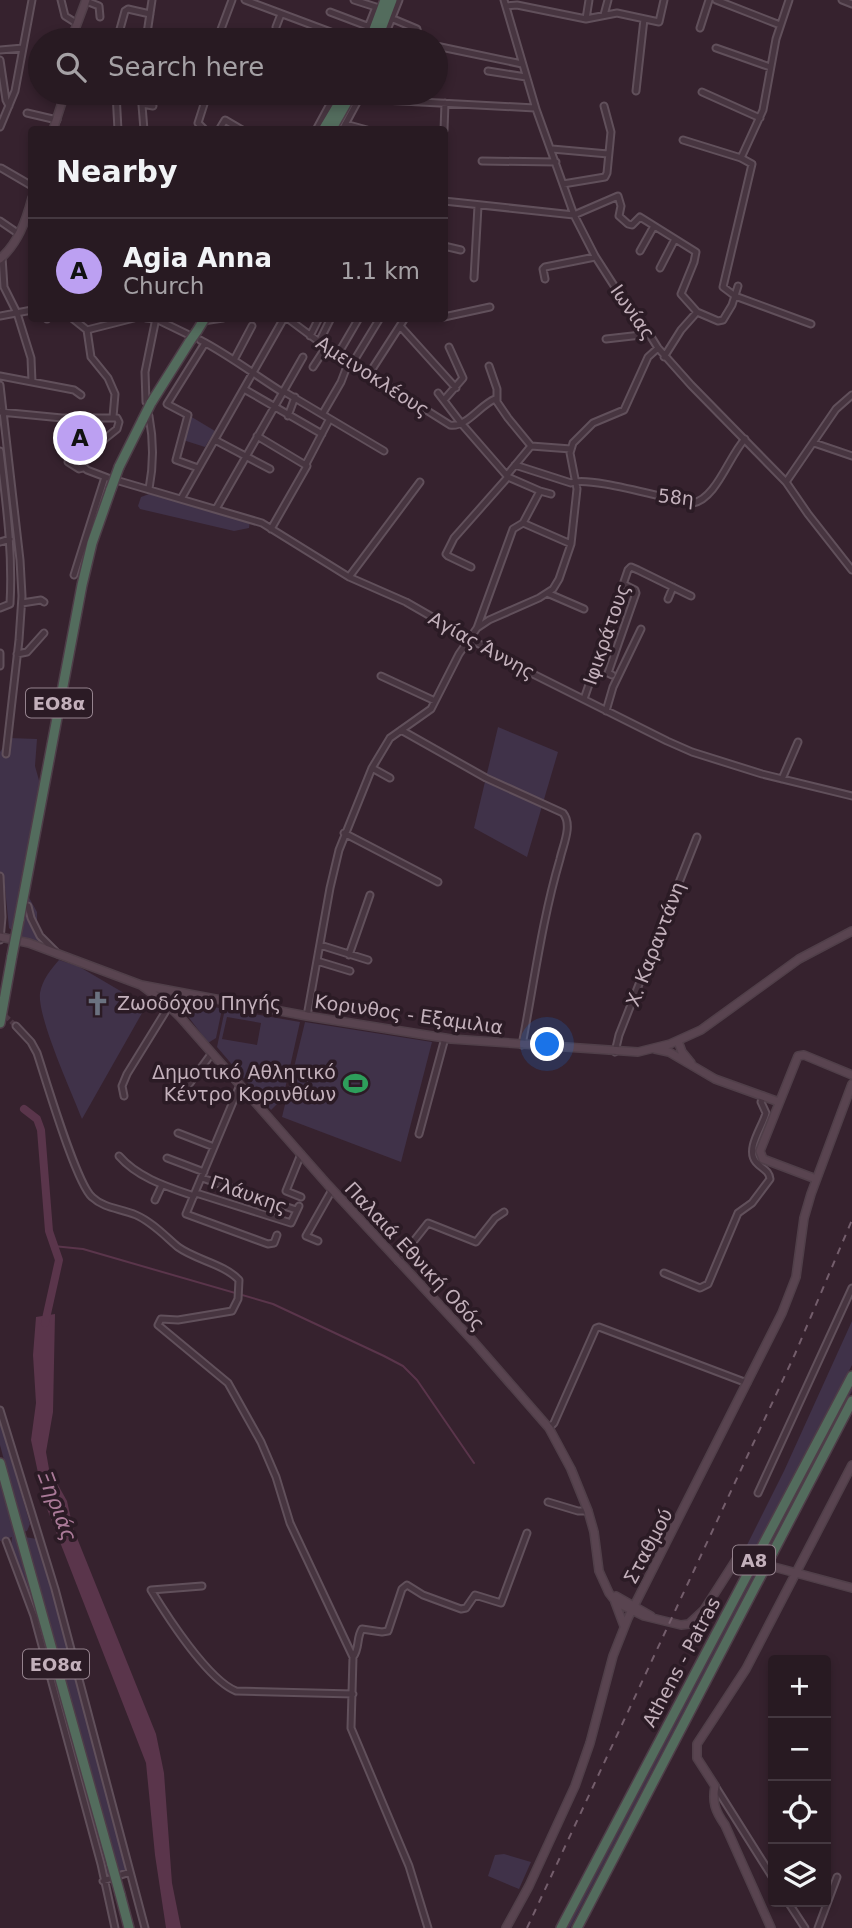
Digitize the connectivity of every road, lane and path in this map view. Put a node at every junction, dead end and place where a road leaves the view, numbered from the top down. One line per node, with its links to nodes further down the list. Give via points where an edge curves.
1 (32, 0): 40 (street)
2 (61, 0): 27 (street, via 65,16)
3 (86, 0): 24 (street, via 99,6); 27 (street)
4 (152, 0): 22 (street)
5 (232, 0): 33 (street)
6 (246, 0): 21 (street)
7 (354, 0): 19 (street)
8 (392, 0): 19 (highway)
9 (399, 0): 19 (street)
10 (590, 0): 25 (street)
11 (608, 0): 23 (street)
12 (664, 0): 26 (street, via 659,22)
13 (709, 0): 39 (street)
14 (716, 0): 28 (street)
15 (789, 0): 28 (street)
16 (842, 0): 18 (street)
17 (505, 3): 25 (street); 45 (street, Ιωνίας)
18 (852, 4)
19 (384, 10): 35 (highway); 36 (highway); 37 (street); 38 (street)
20 (330, 12): 35 (street)
21 (281, 13): 29 (street); 34 (street)
22 (150, 14): 31 (street, via 128,9); 32 (street)
23 (604, 15): 25 (street); 26 (street)
24 (100, 17)
25 (586, 19)
26 (644, 19): 49 (street)
27 (76, 23): 30 (street)
28 (780, 25): 46 (street)
29 (276, 27)
30 (75, 28)
31 (120, 28)
32 (148, 28)
33 (222, 28)
34 (320, 28)
35 (372, 28)
36 (380, 28)
37 (383, 28)
38 (415, 28)
39 (700, 29)
40 (23, 48): 43 (street); 62 (street)
41 (716, 48): 46 (street)
42 (448, 49): 45 (street)
43 (0, 50)
44 (0, 60): 62 (street)
45 (522, 64): 48 (street, Ιωνίας)
46 (770, 67): 67 (street)
47 (488, 71): 48 (street)
48 (526, 77): 65 (street, Ιωνίας)
49 (636, 91)
50 (702, 92): 67 (street)
51 (448, 103): 65 (street)
52 (61, 105): 68 (street)
53 (117, 105): 71 (street)
54 (142, 105): 72 (street)
55 (148, 105): 63 (street)
56 (204, 105): 73 (street)
57 (332, 105): 69 (street)
58 (338, 105): 69 (highway)
59 (342, 105): 69 (highway)
60 (356, 105): 76 (street)
61 (446, 105): 77 (street)
62 (9, 106): 78 (street)
63 (153, 106)
64 (604, 106): 81 (street, via 611,132)
65 (535, 108): 80 (street, Ιωνίας)
66 (27, 113): 68 (street)
67 (760, 118): 82 (street)
68 (57, 120): 70 (street)
69 (327, 123)
70 (55, 126)
71 (118, 126)
72 (144, 126)
73 (201, 126)
74 (221, 126): 75 (street, via 225,120)
75 (235, 126)
76 (344, 126)
77 (444, 126)
78 (0, 127)
79 (683, 140): 82 (street)
80 (552, 149): 81 (street); 84 (street, Ιωνίας)
81 (608, 154): 87 (street, via 605,177)
82 (741, 158): 105 (street, via 752,164 723,287)
83 (482, 161): 84 (street)
84 (556, 162): 87 (street, Ιωνίας)
85 (1, 168): 86 (street)
86 (28, 184)
87 (563, 184): 91 (street, Ιωνίας)
88 (448, 202): 89 (street)
89 (478, 206): 91 (street); 102 (street)
90 (28, 214): 94 (street)
91 (574, 215): 93 (street, via 618,196 622,220 632,225 640,217); 99 (street, Ιωνίας)
92 (0, 222): 94 (street)
93 (654, 226): 95 (street); 98 (street)
94 (19, 234): 100 (street)
95 (675, 239): 101 (street); 108 (street, via 697,254 681,294)
96 (448, 247): 97 (street)
97 (461, 250)
98 (640, 251)
99 (595, 257): 103 (street, via 545,267); 128 (street, Ιωνίας)
100 (1, 258): 109 (street, via 4,287)
101 (660, 268)
102 (474, 278)
103 (545, 279)
104 (738, 286): 105 (street)
105 (735, 296): 108 (street, via 723,320); 124 (street)
106 (489, 307): 111 (street)
107 (28, 311): 109 (street)
108 (697, 312): 138 (street)
109 (17, 313): 110 (street); 146 (street, via 31,358)
110 (0, 316)
111 (448, 316)
112 (77, 322): 127 (street)
113 (108, 322): 127 (street)
114 (155, 322): 157 (street, via 145,372)
115 (162, 322): 130 (street)
116 (203, 322): 130 (highway, ΕΟ8α)
117 (284, 322): 143 (street)
118 (291, 322): 129 (street, Αμεινοκλέους)
119 (317, 322): 129 (street)
120 (329, 322): 132 (street)
121 (357, 322): 136 (street)
122 (377, 322): 140 (street)
123 (402, 322): 125 (street)
124 (810, 324)
125 (400, 326): 144 (street); 148 (street)
126 (252, 327): 139 (street)
127 (88, 330): 162 (street, via 92,357 115,394)
128 (650, 334): 131 (street); 135 (street, Ιωνίας)
129 (310, 336): 132 (street, Αμεινοκλέους)
130 (196, 338): 139 (street); 157 (highway, ΕΟ8α); 181 (street, via 167,404 188,415 176,460)
131 (606, 339)
132 (319, 342): 133 (street, Αμεινοκλέους)
133 (326, 347): 136 (street, Αμεινοκλέους); 142 (street)
134 (449, 347): 148 (street, via 463,378)
135 (658, 348): 138 (street, Ιωνίας); 172 (street, via 648,357 624,410 593,423)
136 (338, 354): 140 (street, Αμεινοκλέους)
137 (303, 357): 150 (street)
138 (664, 357): 168 (street, Ιωνίας)
139 (234, 359): 143 (street)
140 (351, 363): 144 (street, Αμεινοκλέους); 160 (street)
141 (489, 366): 156 (street)
142 (313, 367)
143 (253, 374): 149 (street); 150 (street)
144 (369, 374): 165 (street, Αμεινοκλέους, via 450,425)
145 (0, 376): 146 (street)
146 (32, 382): 152 (street)
147 (0, 385): 159 (street)
148 (456, 388): 155 (street)
149 (244, 389): 158 (street); 169 (street)
150 (283, 392): 154 (street); 158 (street)
151 (438, 393): 155 (street)
152 (81, 395)
153 (852, 395): 170 (street, via 836,409)
154 (295, 397): 160 (street); 161 (street)
155 (444, 400): 165 (street)
156 (498, 401): 165 (street, via 492,400); 171 (street)
157 (149, 402): 163 (highway, ΕΟ8α, bridge)
158 (274, 408): 161 (street); 167 (street)
159 (1, 412): 162 (street); 209 (street)
160 (323, 413): 174 (street)
161 (288, 416): 166 (street)
162 (113, 417): 180 (street, via 119,425 82,457)
163 (146, 417): 189 (street, via 154,441); 252 (highway, ΕΟ8α, bridge, via 119,467 92,543)
164 (328, 422): 166 (street)
165 (461, 423): 183 (street)
166 (321, 434): 178 (street)
167 (257, 436): 175 (street); 178 (street)
168 (745, 439): 186 (street, 58η, via 700,501 683,502); 188 (street, Ιωνίας)
169 (215, 440): 175 (street); 181 (street)
170 (814, 443): 176 (street); 188 (street)
171 (531, 446): 172 (street); 179 (street)
172 (571, 449): 186 (street)
173 (0, 451): 184 (street)
174 (384, 451)
175 (246, 456): 182 (street); 193 (street)
176 (852, 456)
177 (68, 462): 180 (street)
178 (306, 464): 195 (street)
179 (515, 465): 183 (street); 186 (street)
180 (83, 468): 201 (street, via 107,477)
181 (198, 468): 192 (street)
182 (270, 469)
183 (508, 476): 190 (street); 199 (street, via 448,547 448,556)
184 (1, 477): 196 (street)
185 (119, 481): 189 (street, Αγίας Άννης)
186 (576, 481): 198 (street)
187 (421, 482): 202 (street)
188 (786, 482): 200 (street, Ιωνίας)
189 (149, 489): 192 (street, Αγίας Άννης)
190 (540, 491): 191 (street); 194 (street)
191 (551, 494)
192 (181, 499): 193 (street, Αγίας Άννης)
193 (216, 509): 195 (street, Αγίας Άννης)
194 (523, 523): 198 (street); 212 (street, via 513,529)
195 (271, 529): 202 (street, Αγίας Άννης)
196 (10, 539): 197 (street); 210 (street, via 10,604)
197 (0, 542)
198 (571, 544): 205 (street, via 559,579)
199 (471, 567)
200 (852, 570)
201 (74, 575)
202 (349, 577): 215 (street, Αγίας Άννης, via 406,602)
203 (623, 584): 204 (street, Ιφικράτους, via 631,567); 216 (street, Ιφικράτους); 217 (street, via 636,593)
204 (673, 587): 206 (street); 207 (street)
205 (547, 593): 211 (street); 212 (street)
206 (691, 596)
207 (668, 600)
208 (44, 602): 209 (street)
209 (22, 603): 219 (street)
210 (0, 608)
211 (584, 609)
212 (477, 628): 215 (street)
213 (641, 629): 225 (street)
214 (44, 633): 219 (street, via 27,652)
215 (469, 638): 223 (street, Αγίας Άννης); 224 (street)
216 (604, 639): 217 (street); 223 (street, Ιφικράτους)
217 (618, 644): 221 (street, via 608,673)
218 (0, 653): 220 (street)
219 (17, 654): 228 (street)
220 (0, 666)
221 (612, 674)
222 (381, 676): 224 (street)
223 (584, 699): 225 (street, Αγίας Άννης)
224 (435, 701): 226 (street)
225 (606, 711): 231 (street, Αγίας Άννης, via 692,752)
226 (401, 730): 229 (street, via 384,746); 257 (street, via 486,778 563,813 568,820)
227 (798, 742): 231 (street)
228 (6, 754)
229 (372, 768): 230 (street); 233 (street)
230 (390, 778)
231 (782, 779): 232 (street, Αγίας Άννης)
232 (852, 796)
233 (344, 832): 236 (street); 241 (street)
234 (697, 837): 260 (street, Χ. Καραντάνη)
235 (0, 876): 240 (street)
236 (438, 882)
237 (370, 895): 243 (street)
238 (28, 906): 242 (street, via 40,936)
239 (852, 931): 255 (street, Κορινθος - Εξαμιλια, via 799,959 709,1025)
240 (0, 938): 242 (street)
241 (320, 945): 243 (street); 245 (street)
242 (58, 954): 247 (street)
243 (349, 955): 244 (street)
244 (368, 960)
245 (317, 961): 246 (street); 250 (street)
246 (350, 971)
247 (141, 985): 248 (street, Κορινθος - Εξαμιλια); 249 (street, Παλαιά Εθνική Οδός)
248 (195, 995): 250 (street, Κορινθος - Εξαμιλια); 251 (street, via 183,1003)
249 (169, 1006): 251 (street, Παλαιά Εθνική Οδός); 266 (street, via 127,1074)
250 (307, 1016): 254 (street, Κορινθος - Εξαμιλια)
251 (180, 1017): 259 (street, Παλαιά Εθνική Οδός)
252 (0, 1023)
253 (16, 1026): 313 (street, via 37,1053 87,1192 114,1210 140,1217 197,1259 239,1280 238,1299 229,1312 161,1319 158,1325 228,1383 239,1400)
254 (445, 1038): 257 (street, Κορινθος - Εξαμιλια); 270 (street)
255 (680, 1040): 258 (street, Κορινθος - Εξαμιλια); 261 (street)
256 (215, 1041): 259 (street)
257 (522, 1045): 260 (street, Κορινθος - Εξαμιλια)
258 (654, 1049): 260 (street, Κορινθος - Εξαμιλια); 261 (street)
259 (209, 1050): 264 (street, Παλαιά Εθνική Οδός); 265 (street)
260 (615, 1052)
261 (696, 1068): 267 (street)
262 (852, 1075): 268 (street, via 798,1056)
263 (852, 1084): 276 (street, Σταθμού)
264 (240, 1085): 271 (street); 272 (street, Παλαιά Εθνική Οδός)
265 (181, 1095)
266 (124, 1096)
267 (763, 1096): 268 (street); 286 (street, via 766,1113 752,1153 771,1179 738,1213 708,1284 700,1287)
268 (779, 1102): 276 (street, via 761,1156)
269 (178, 1133): 271 (street)
270 (419, 1134)
271 (214, 1147): 275 (street)
272 (300, 1154): 278 (street, Παλαιά Εθνική Οδός); 280 (street, via 286,1191)
273 (118, 1156): 277 (street)
274 (167, 1158): 275 (street, Γλάυκης)
275 (203, 1175): 279 (street); 279 (street, Γλάυκης, via 298,1208 291,1223)
276 (817, 1179): 289 (street, Σταθμού, via 804,1218 791,1293)
277 (162, 1185): 279 (street); 281 (street)
278 (332, 1189): 284 (street, via 306,1236); 285 (street, Παλαιά Εθνική Οδός)
279 (195, 1194): 283 (street, via 187,1216 268,1244 274,1243)
280 (300, 1197)
281 (155, 1200)
282 (504, 1212): 285 (street, via 476,1242 428,1223)
283 (277, 1235)
284 (318, 1241)
285 (398, 1261): 292 (street, Παλαιά Εθνική Οδός)
286 (664, 1273)
287 (852, 1288): 295 (street)
288 (852, 1376): 326 (highway, Athens - Patras / Α8)
289 (747, 1383): 292 (street, via 599,1327); 307 (street, Σταθμού)
290 (852, 1401): 327 (highway, Athens - Patras / Α8)
291 (0, 1410): 298 (street)
292 (549, 1428): 297 (street, Παλαιά Εθνική Οδός)
293 (0, 1463): 322 (highway, ΕΟ8α, bridge)
294 (852, 1465): 304 (street)
295 (758, 1493)
296 (548, 1502): 297 (street)
297 (587, 1511): 308 (street, Παλαιά Εθνική Οδός, via 597,1563)
298 (37, 1532): 300 (street); 317 (street)
299 (527, 1533): 313 (street, via 501,1603 475,1595 460,1609 407,1586 388,1631 362,1629)
300 (24, 1535)
301 (6, 1541): 319 (street, via 34,1616)
302 (750, 1559): 311 (street, via 736,1560 693,1622 681,1625)
303 (774, 1567): 304 (street)
304 (796, 1573): 306 (street); 315 (street, via 737,1684 697,1744 699,1762)
305 (202, 1586): 314 (street, via 151,1590 180,1633 228,1687 236,1691)
306 (852, 1588)
307 (642, 1590): 308 (street); 309 (street, Σταθμού)
308 (616, 1598): 309 (street, Παλαιά Εθνική Οδός); 312 (street)
309 (633, 1609): 310 (street); 311 (street); 312 (street, Σταθμού)
310 (644, 1616): 311 (street); 312 (street)
311 (655, 1618)
312 (624, 1628): 325 (street, Σταθμού, via 575,1786)
313 (353, 1657): 314 (street)
314 (353, 1694): 324 (street, via 351,1728 410,1866)
315 (715, 1786): 316 (street); 328 (street, via 717,1813)
316 (768, 1870)
317 (130, 1872): 319 (street); 323 (street)
318 (837, 1877): 330 (street)
319 (103, 1881): 321 (street)
320 (791, 1907): 329 (street)
321 (116, 1928)
322 (129, 1928)
323 (145, 1928)
324 (428, 1928)
325 (506, 1928)
326 (561, 1928)
327 (577, 1928)
328 (771, 1928)
329 (805, 1928)
330 (818, 1928)

